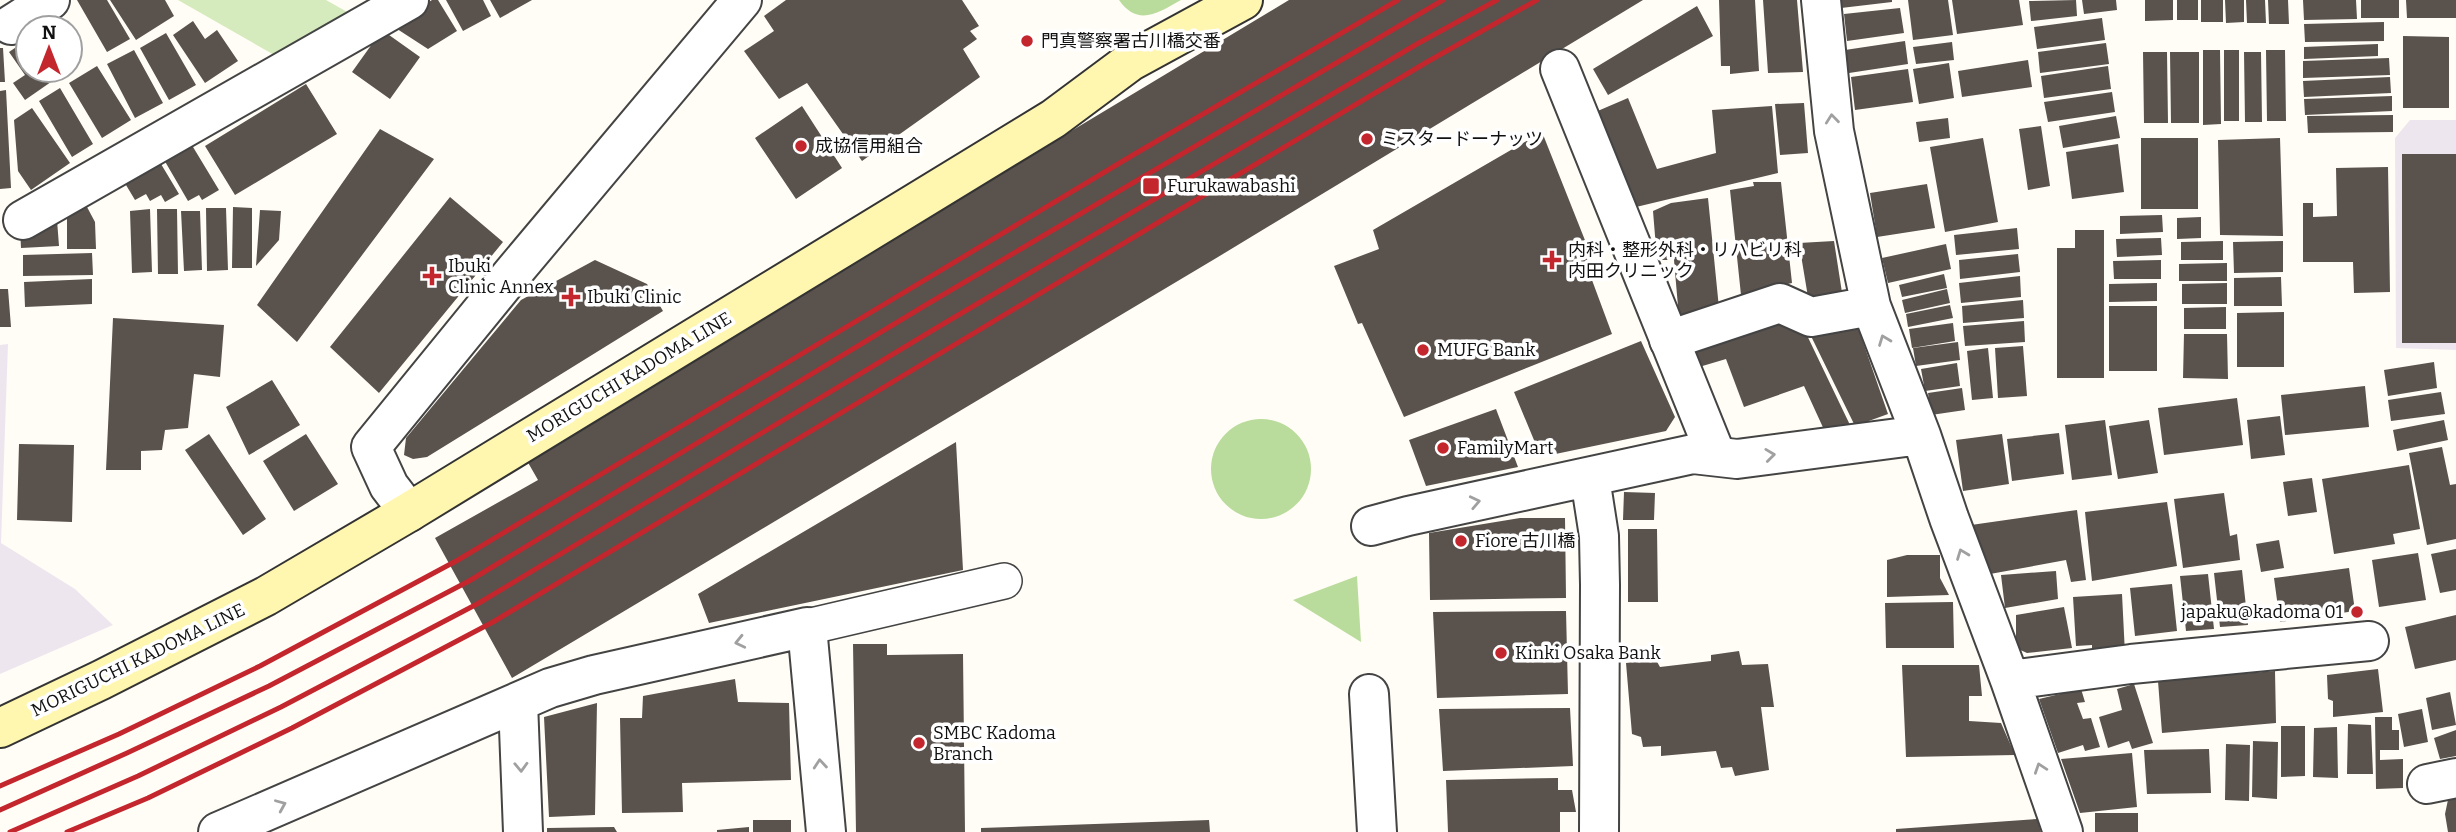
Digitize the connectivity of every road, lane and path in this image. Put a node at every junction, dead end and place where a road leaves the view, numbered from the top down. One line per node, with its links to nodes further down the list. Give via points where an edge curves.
1 (50, 0): 6 (street)
2 (409, 0): 8 (street)
3 (741, 0): 14 (street, via 371,447 389,486)
4 (1243, 0): 14 (main road, MORIGUCHI KADOMA LINE, via 1131,61 1054,119)
5 (1821, 0): 9 (street, one-way to 5, via 1833,131)
6 (11, 25)
7 (1560, 69): 10 (street)
8 (23, 220)
9 (1871, 306): 10 (street, via 1811,317 1780,303); 11 (street, one-way to 9)
10 (1669, 340): 12 (street)
11 (1921, 435): 12 (street, one-way to 11, via 1737,459); 19 (street, one-way to 11)
12 (1716, 455): 13 (street, via 1693,454)
13 (1590, 478): 15 (street, one-way to 13); 27 (street, via 1599,536)
14 (409, 512): 22 (main road, MORIGUCHI KADOMA LINE, via 266,596)
15 (1371, 526)
16 (1004, 581): 17 (street)
17 (807, 627): 21 (street, one-way to 21, via 594,675); 25 (street, one-way to 17)
18 (2369, 641): 19 (street)
19 (2010, 680): 28 (street, one-way to 19)
20 (1369, 694): 26 (street)
21 (518, 702): 23 (street, one-way to 21); 24 (street, one-way to 24)
22 (0, 727)
23 (218, 832)
24 (523, 832)
25 (826, 832)
26 (1377, 832)
27 (1600, 832)
28 (2063, 832)

